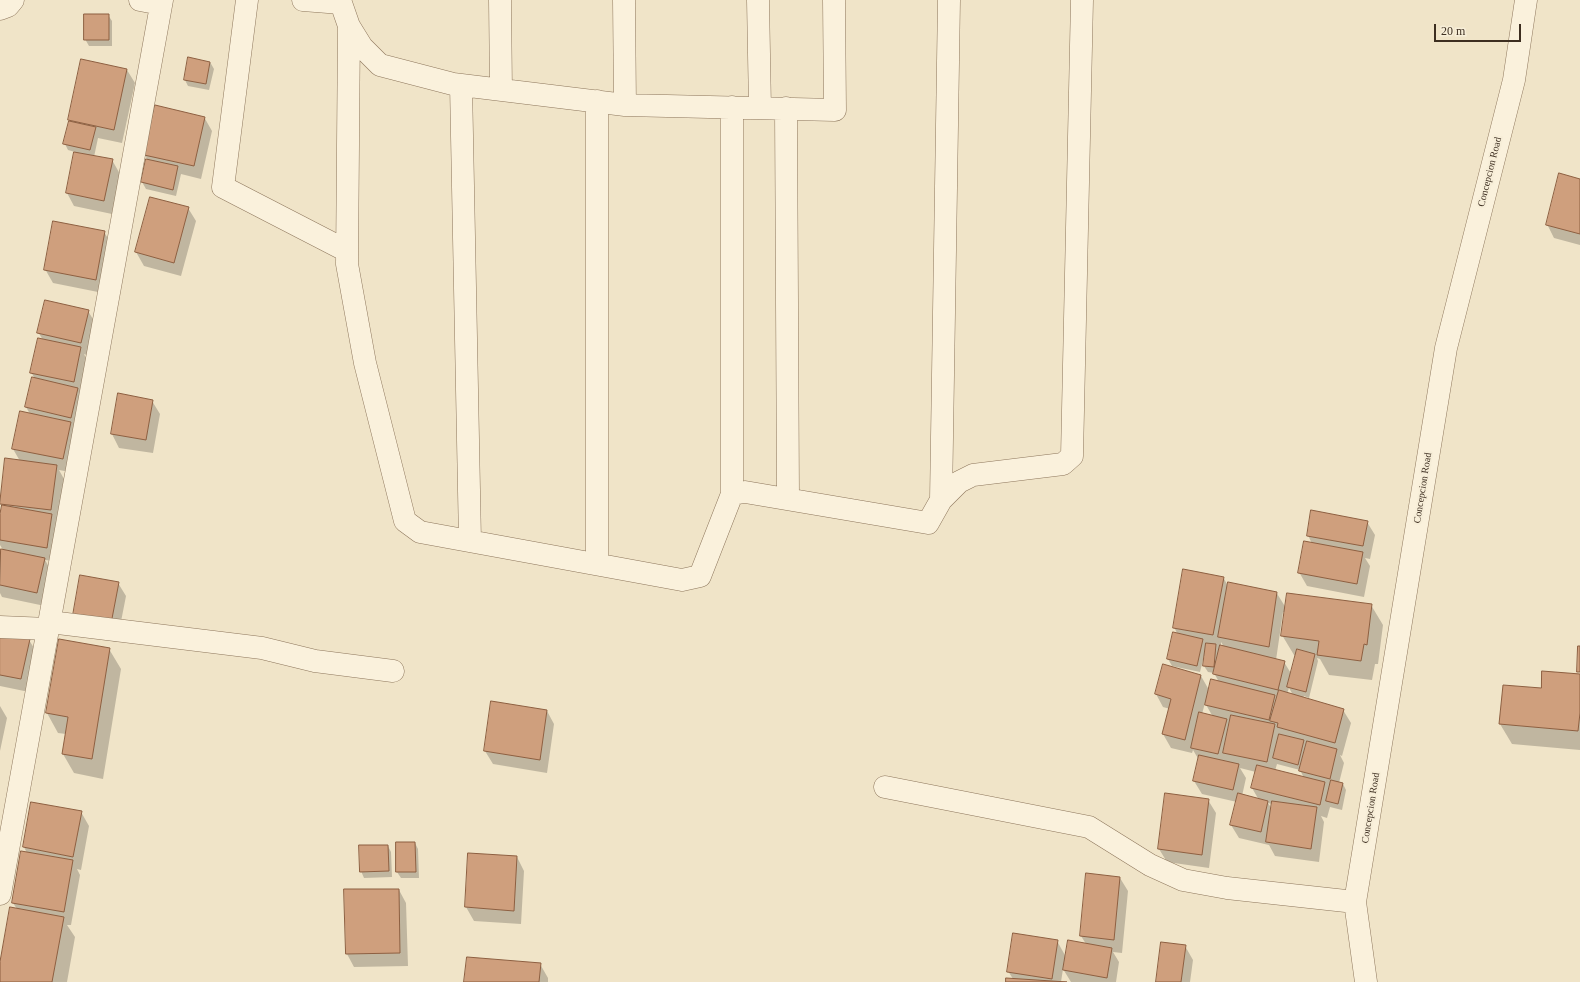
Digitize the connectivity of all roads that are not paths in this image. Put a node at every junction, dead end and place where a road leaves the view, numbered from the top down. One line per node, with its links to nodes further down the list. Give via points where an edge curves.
1 (14, 0): 13 (street)
2 (140, 0): 12 (street)
3 (247, 0): 22 (street, via 224,186)
4 (303, 0): 14 (street, via 340,3)
5 (500, 0): 16 (street)
6 (624, 0): 18 (street)
7 (758, 0): 20 (street)
8 (834, 0): 21 (street, via 835,110)
9 (949, 0): 25 (street)
10 (1082, 0): 25 (street, via 1072,456 1063,464 973,475 959,482)
11 (1526, 0): 33 (street, Concepcion Road, via 1514,80 1446,348)
12 (161, 2): 28 (street)
13 (0, 9)
14 (349, 26): 15 (street, via 362,47 380,65); 22 (street)
15 (461, 85): 16 (street); 26 (street)
16 (501, 90): 17 (street)
17 (597, 101): 18 (street); 27 (street)
18 (626, 105): 19 (street)
19 (732, 107): 20 (street); 23 (street)
20 (760, 108): 21 (street)
21 (786, 108): 24 (street)
22 (347, 251): 26 (street, via 346,264 365,363 405,521 420,532)
23 (732, 494): 24 (street, via 745,492); 27 (street, via 700,576 682,580)
24 (788, 498): 25 (street, via 928,523)
25 (942, 500)
26 (470, 541): 27 (street)
27 (597, 564)
28 (49, 626): 29 (street); 30 (street, via 262,648 315,661); 32 (street)
29 (0, 627)
30 (393, 671)
31 (885, 788): 33 (street, via 1089,827 1150,864 1183,880 1227,888)
32 (0, 894)
33 (1355, 902): 34 (street, Concepcion Road)
34 (1366, 982)

